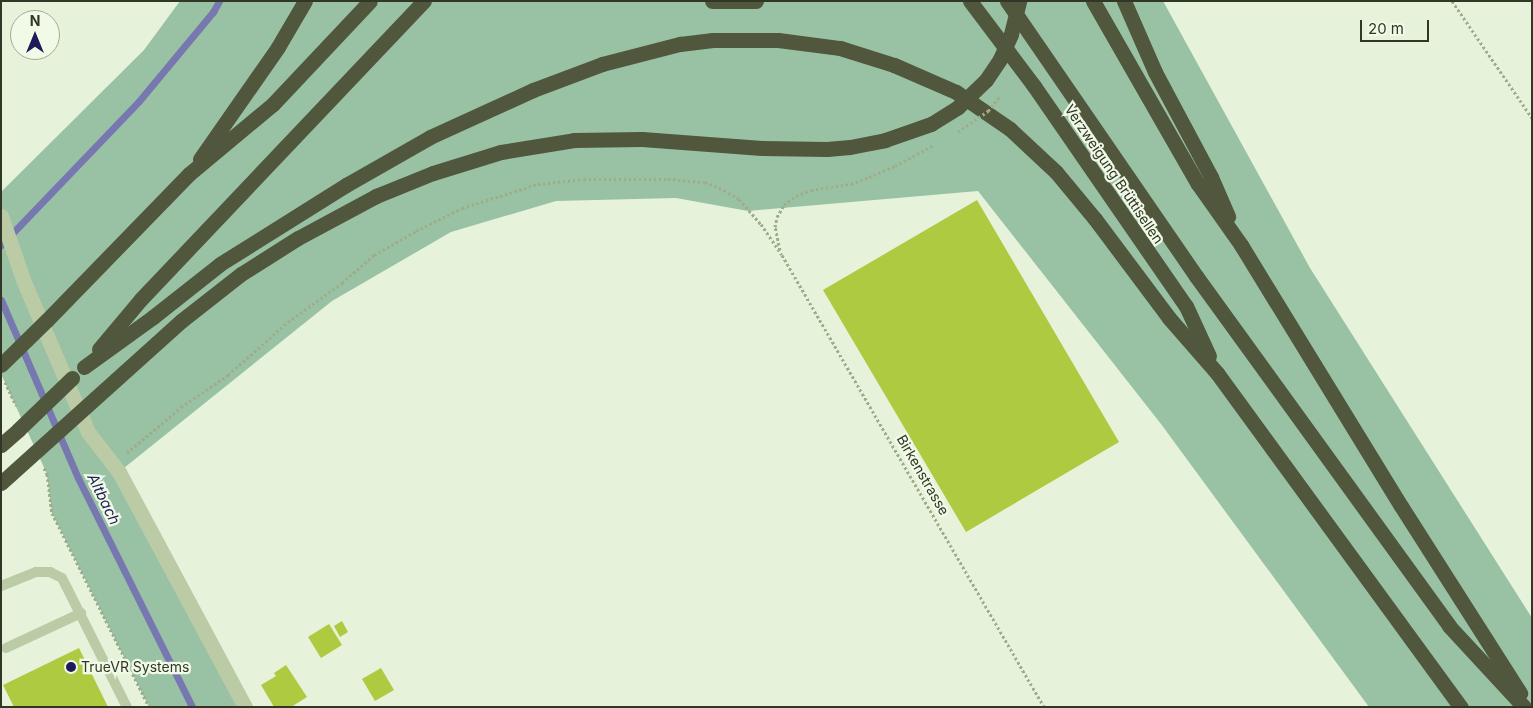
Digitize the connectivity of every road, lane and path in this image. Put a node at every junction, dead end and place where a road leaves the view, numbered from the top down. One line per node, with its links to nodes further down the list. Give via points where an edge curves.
1 (305, 1): 14 (highway, via 278,47)
2 (370, 1): 14 (highway, via 273,104)
3 (424, 1): 19 (highway, via 141,300)
4 (712, 1): 5 (highway)
5 (756, 1)
6 (970, 1): 20 (highway, Verzweigung Brüttisellen, via 1034,86 1186,306)
7 (1007, 1): 33 (highway, via 1218,307 1449,626)
8 (1019, 1): 23 (highway, bridge, via 1011,34 989,76 958,108 931,124 885,140 827,149 762,148 642,138 581,140 501,152 433,173 376,196 298,238 241,274 167,333)
9 (1093, 1): 16 (highway, via 1198,184)
10 (1124, 1): 16 (highway)
11 (1452, 1): 12 (path)
12 (1532, 118)
13 (940, 141): 17 (path, via 895,166 851,184 811,190 796,196 784,205 777,217 775,227)
14 (189, 174): 18 (highway, bridge)
15 (3, 220): 22 (street, via 13,253 88,432)
16 (1241, 245): 34 (highway)
17 (782, 255): 22 (path, via 762,224 739,199 705,182 584,179 538,184 462,208 374,255 228,374 181,407); 31 (path, Birkenstrasse)
18 (1, 365)
19 (84, 367): 20 (highway, via 220,264 373,169 461,122 555,81 626,56 680,44 745,39 809,43 867,56 929,78 989,112 1035,150 1076,196); 21 (highway, bridge)
20 (1217, 373): 32 (highway)
21 (1, 445)
22 (113, 465): 30 (street)
23 (1, 483)
24 (52, 513): 29 (path)
25 (1, 586): 26 (lane, via 36,572 50,572 62,578)
26 (81, 613): 27 (lane); 28 (lane)
27 (6, 648)
28 (127, 707)
29 (149, 707)
30 (245, 707)
31 (1044, 707)
32 (1461, 707)
33 (1524, 707)
34 (1529, 707)

